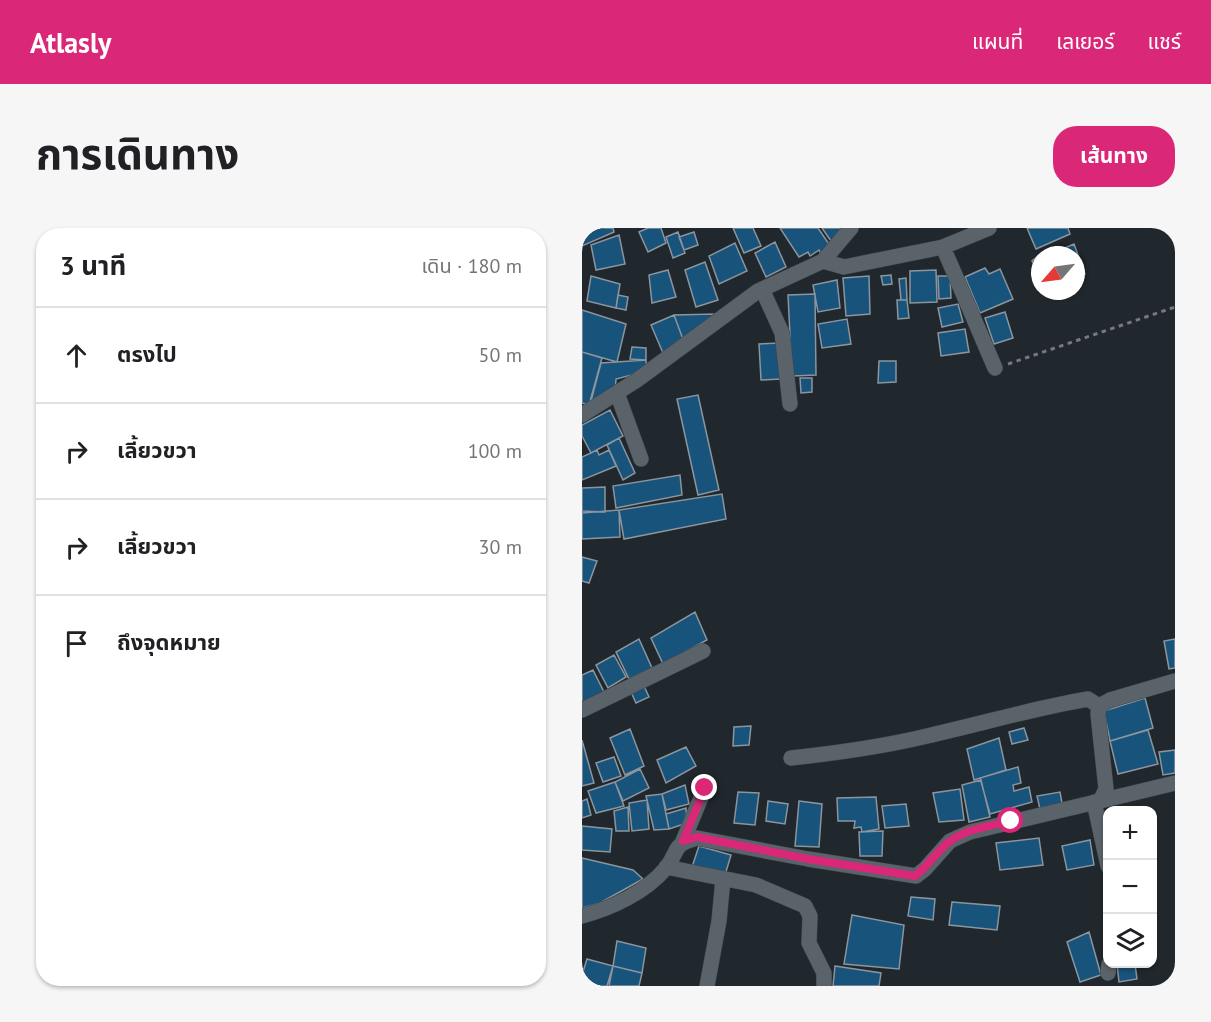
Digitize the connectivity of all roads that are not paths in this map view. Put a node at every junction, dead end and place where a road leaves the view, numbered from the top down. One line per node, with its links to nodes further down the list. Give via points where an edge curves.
1 (851, 228): 4 (street)
2 (989, 228): 3 (street)
3 (943, 246): 4 (street, via 844,267); 6 (street)
4 (823, 261): 5 (street)
5 (762, 289): 7 (street); 8 (street, via 783,333)
6 (995, 368)
7 (617, 393): 9 (street); 10 (street)
8 (790, 404)
9 (582, 415)
10 (641, 459)
11 (703, 651): 14 (street)
12 (1175, 681): 13 (street)
13 (1099, 706): 15 (street, via 1088,699 926,737); 18 (street, via 1106,789)
14 (582, 710)
15 (791, 758)
16 (1175, 783): 18 (street)
17 (705, 788): 19 (street)
18 (1097, 801): 19 (street, via 970,832 950,841 915,876 697,837); 20 (street)
19 (683, 841): 21 (street)
20 (1106, 860)
21 (666, 867): 22 (street); 23 (street, via 639,891)
22 (723, 879): 24 (street); 25 (street, via 756,885 808,910 809,943 824,973)
23 (582, 916)
24 (707, 986)
25 (824, 986)

